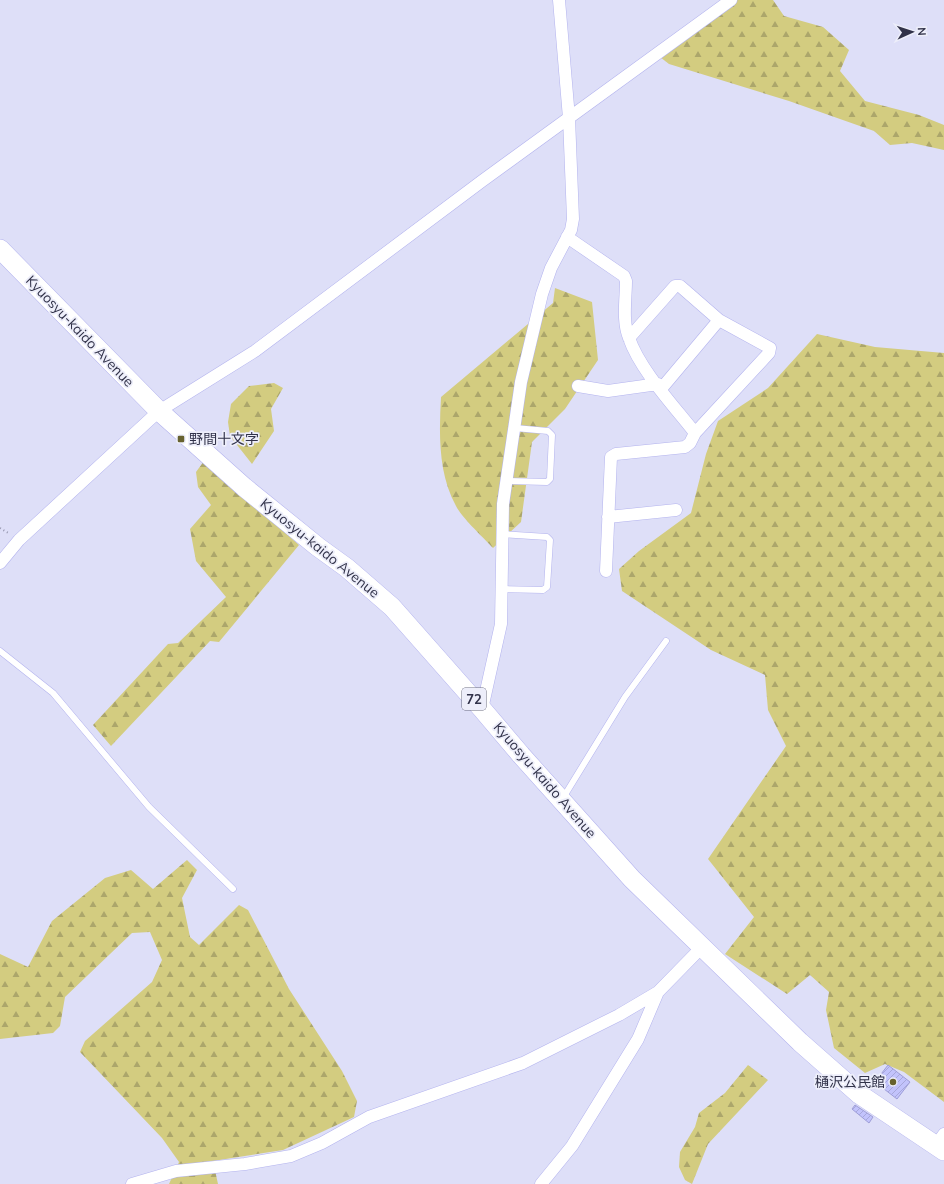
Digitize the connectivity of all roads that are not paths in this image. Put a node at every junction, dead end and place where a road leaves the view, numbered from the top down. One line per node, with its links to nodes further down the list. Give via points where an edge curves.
1 (559, 0): 3 (street)
2 (731, 0): 3 (street)
3 (569, 118): 4 (street, via 572,219); 10 (street, via 255,351)
4 (567, 238): 7 (street, via 624,276); 11 (street, via 551,268 542,294 522,382)
5 (0, 249): 10 (main road, Kyuosyu-kaido Avenue / 72)
6 (719, 320): 7 (street, via 680,286 675,286); 9 (street); 12 (street, via 770,348 769,353)
7 (629, 338): 9 (street, via 642,364)
8 (578, 386): 9 (street, via 608,391)
9 (659, 387): 12 (street)
10 (159, 411): 17 (street, via 19,540); 22 (main road, Kyuosyu-kaido Avenue / 72, via 244,487 392,607)
11 (515, 428): 13 (street); 13 (lane, via 548,431 552,435 550,479 548,482)
12 (695, 433): 15 (street, via 690,443 684,446 616,454 611,457)
13 (507, 481): 16 (street)
14 (676, 510): 15 (street)
15 (608, 517): 18 (street)
16 (502, 534): 19 (street); 19 (lane, via 547,537 550,540 547,587 543,590)
17 (0, 563)
18 (606, 571)
19 (502, 589): 22 (street, via 501,624)
20 (666, 641): 23 (lane, via 625,698)
21 (0, 651): 24 (lane, via 53,693 149,807)
22 (482, 709): 23 (main road, Kyuosyu-kaido Avenue / 72)
23 (561, 801): 25 (main road, Kyuosyu-kaido Avenue / 72, via 632,879)
24 (233, 889)
25 (702, 947): 26 (street); 27 (main road, Kyuosyu-kaido Avenue / 72, via 800,1042 859,1094)
26 (658, 992): 28 (street, via 619,1015 523,1063 369,1117 322,1143 291,1156 176,1171); 29 (street, via 638,1039 572,1146)
27 (941, 1143)
28 (132, 1184)
29 (541, 1184)

